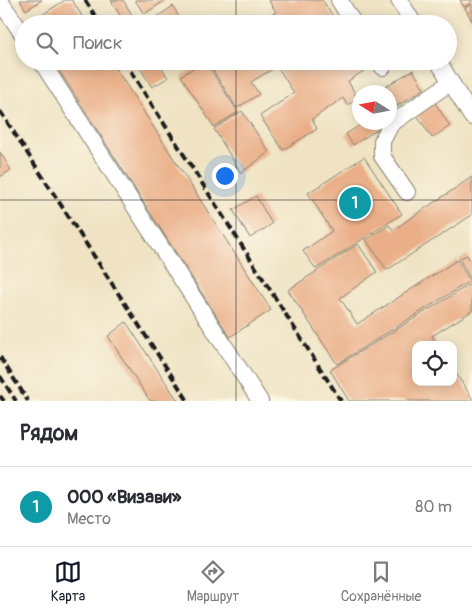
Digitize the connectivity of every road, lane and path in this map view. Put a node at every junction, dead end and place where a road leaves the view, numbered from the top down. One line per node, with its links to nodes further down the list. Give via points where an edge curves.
1 (338, 0): 4 (street)
2 (400, 0): 5 (street)
3 (0, 1): 6 (street)
4 (348, 15)
5 (409, 15)
6 (15, 23)
7 (47, 70): 12 (street)
8 (444, 70): 9 (street)
9 (451, 82): 10 (street); 11 (street, via 391,124 382,141 382,156)
10 (472, 117)
11 (407, 192)
12 (260, 401)

